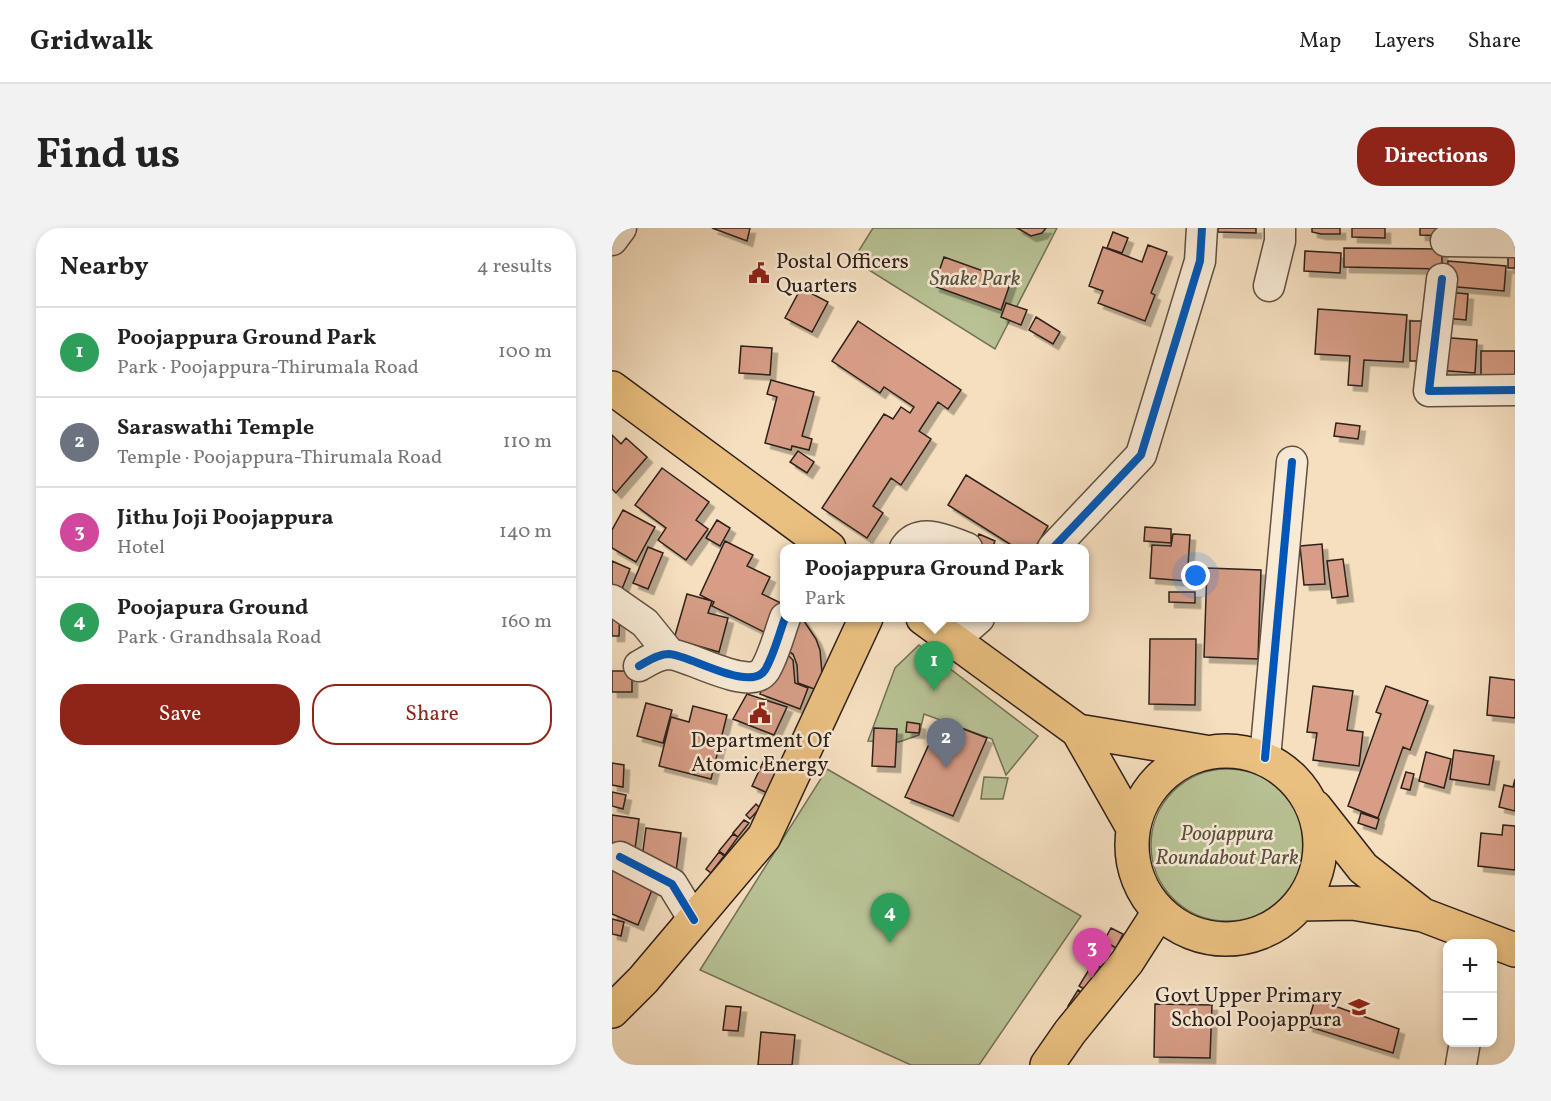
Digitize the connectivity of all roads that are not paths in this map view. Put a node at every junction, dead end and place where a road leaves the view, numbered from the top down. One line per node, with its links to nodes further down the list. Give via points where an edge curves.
1 (621, 228): 4 (street)
2 (1202, 228): 15 (street, via 1200,261 1141,455)
3 (1280, 235): 8 (street)
4 (612, 240)
5 (1446, 241): 6 (street)
6 (1515, 242)
7 (1442, 279): 10 (street, via 1429,391)
8 (1269, 286)
9 (612, 388): 12 (main road)
10 (1515, 390)
11 (1292, 462): 26 (street)
12 (816, 544)
13 (912, 544): 14 (street, via 921,537 938,537)
14 (955, 544)
15 (1058, 544)
16 (612, 600): 22 (street, via 645,623)
17 (783, 622): 22 (street, via 764,671 755,677 736,676)
18 (864, 622): 33 (main road, via 764,837)
19 (929, 622): 21 (main road)
20 (974, 622): 21 (street)
21 (954, 640): 24 (main road)
22 (670, 654): 23 (street)
23 (639, 666)
24 (1078, 731): 25 (main road); 28 (main road)
25 (1205, 752): 26 (main road, via 1236,750); 28 (main road, via 1179,761 1158,778 1142,800)
26 (1265, 758): 27 (main road, via 1290,775)
27 (1309, 799): 30 (main road, via 1318,825 1320,853 1314,880); 32 (main road, via 1363,868)
28 (1132, 826): 31 (main road, via 1131,855 1139,883)
29 (620, 857): 33 (street, via 672,884)
30 (1300, 904): 31 (main road, via 1280,923 1229,940 1201,937 1176,927); 32 (main road, via 1353,903)
31 (1159, 912): 37 (main road, via 1127,962)
32 (1422, 915): 34 (main road)
33 (694, 920): 35 (main road, via 644,980)
34 (1504, 946)
35 (612, 1011)
36 (1464, 1047): 38 (street)
37 (1047, 1065)
38 (1461, 1065)

